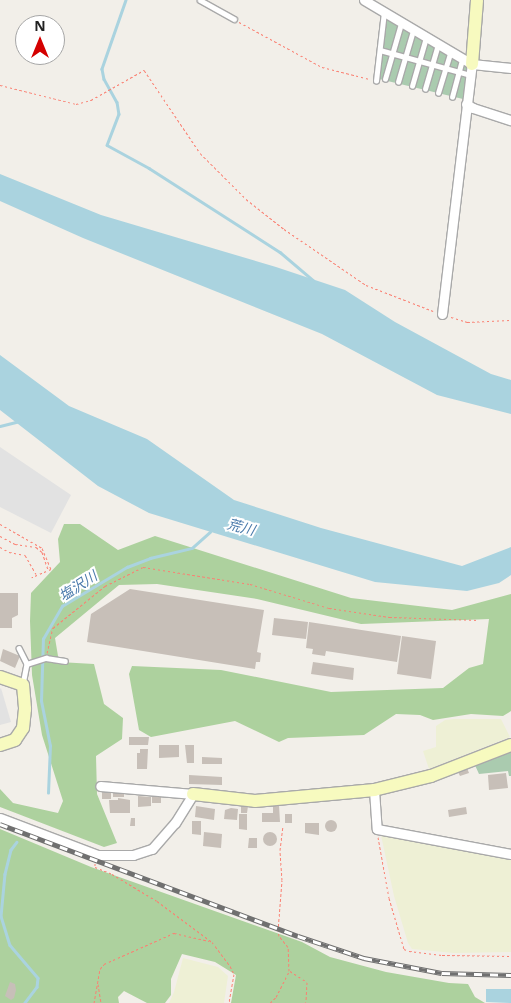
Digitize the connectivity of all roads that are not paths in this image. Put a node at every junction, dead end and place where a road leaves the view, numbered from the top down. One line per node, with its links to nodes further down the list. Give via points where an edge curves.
1 (200, 0): 5 (lane)
2 (364, 0): 4 (street)
3 (478, 0): 16 (street)
4 (384, 12): 10 (lane); 16 (street)
5 (234, 19)
6 (400, 27): 11 (lane)
7 (412, 34): 13 (lane)
8 (424, 41): 14 (lane)
9 (437, 48): 15 (lane)
10 (380, 50): 11 (lane); 21 (lane)
11 (392, 53): 13 (lane); 20 (lane)
12 (449, 56): 17 (lane)
13 (406, 57): 14 (lane); 22 (lane)
14 (419, 61): 15 (lane); 23 (lane)
15 (432, 64): 17 (lane); 24 (lane)
16 (468, 67): 18 (street); 19 (lane); 19 (lane); 27 (street)
17 (446, 68): 19 (lane); 25 (lane)
18 (511, 68)
19 (458, 72): 26 (lane)
20 (385, 79)
21 (376, 81)
22 (398, 82)
23 (412, 86)
24 (425, 89)
25 (438, 93)
26 (452, 96)
27 (466, 104): 28 (street); 29 (street)
28 (511, 120)
29 (442, 314)
30 (19, 648): 32 (lane)
31 (65, 661): 32 (lane, via 46,658)
32 (27, 664): 34 (lane)
33 (0, 677): 34 (street)
34 (23, 685): 35 (street, via 23,728 15,740)
35 (0, 745)
36 (511, 745): 38 (street, via 431,776)
37 (100, 786): 39 (street)
38 (374, 790): 39 (street, via 255,801); 41 (street, via 377,829)
39 (193, 794): 40 (street, via 175,823 152,848 133,855 98,855)
40 (0, 818)
41 (511, 854)

